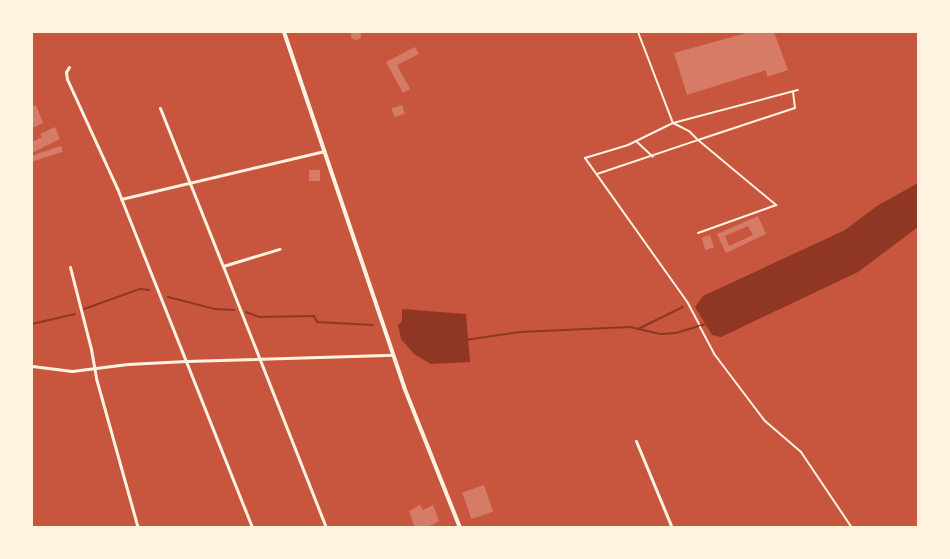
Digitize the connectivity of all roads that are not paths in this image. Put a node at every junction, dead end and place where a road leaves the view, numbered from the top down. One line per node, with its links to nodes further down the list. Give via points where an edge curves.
1 (284, 32): 10 (street)
2 (638, 32): 7 (street)
3 (69, 68): 14 (street, via 67,79)
4 (798, 90): 5 (street)
5 (793, 91): 7 (street); 8 (street, via 795,108)
6 (160, 108): 13 (street)
7 (674, 123): 8 (street); 9 (street)
8 (698, 140): 11 (street); 15 (street, via 776,205)
9 (636, 141): 11 (street); 12 (street, via 585,158)
10 (324, 151): 13 (street); 21 (street)
11 (653, 157): 12 (street)
12 (596, 174): 19 (street)
13 (189, 183): 14 (street); 17 (street)
14 (121, 199): 23 (street)
15 (698, 233)
16 (279, 249): 17 (street)
17 (223, 266): 22 (street)
18 (70, 267): 25 (street)
19 (699, 324)
20 (700, 327): 32 (street, via 715,355 765,422 801,452)
21 (393, 355): 22 (street); 30 (street)
22 (261, 360): 23 (street); 29 (street)
23 (186, 361): 25 (street); 28 (street)
24 (32, 366): 25 (street, via 65,371)
25 (95, 368): 27 (street)
26 (636, 441): 31 (street)
27 (138, 528)
28 (252, 528)
29 (327, 528)
30 (460, 528)
31 (672, 528)
32 (852, 528)

